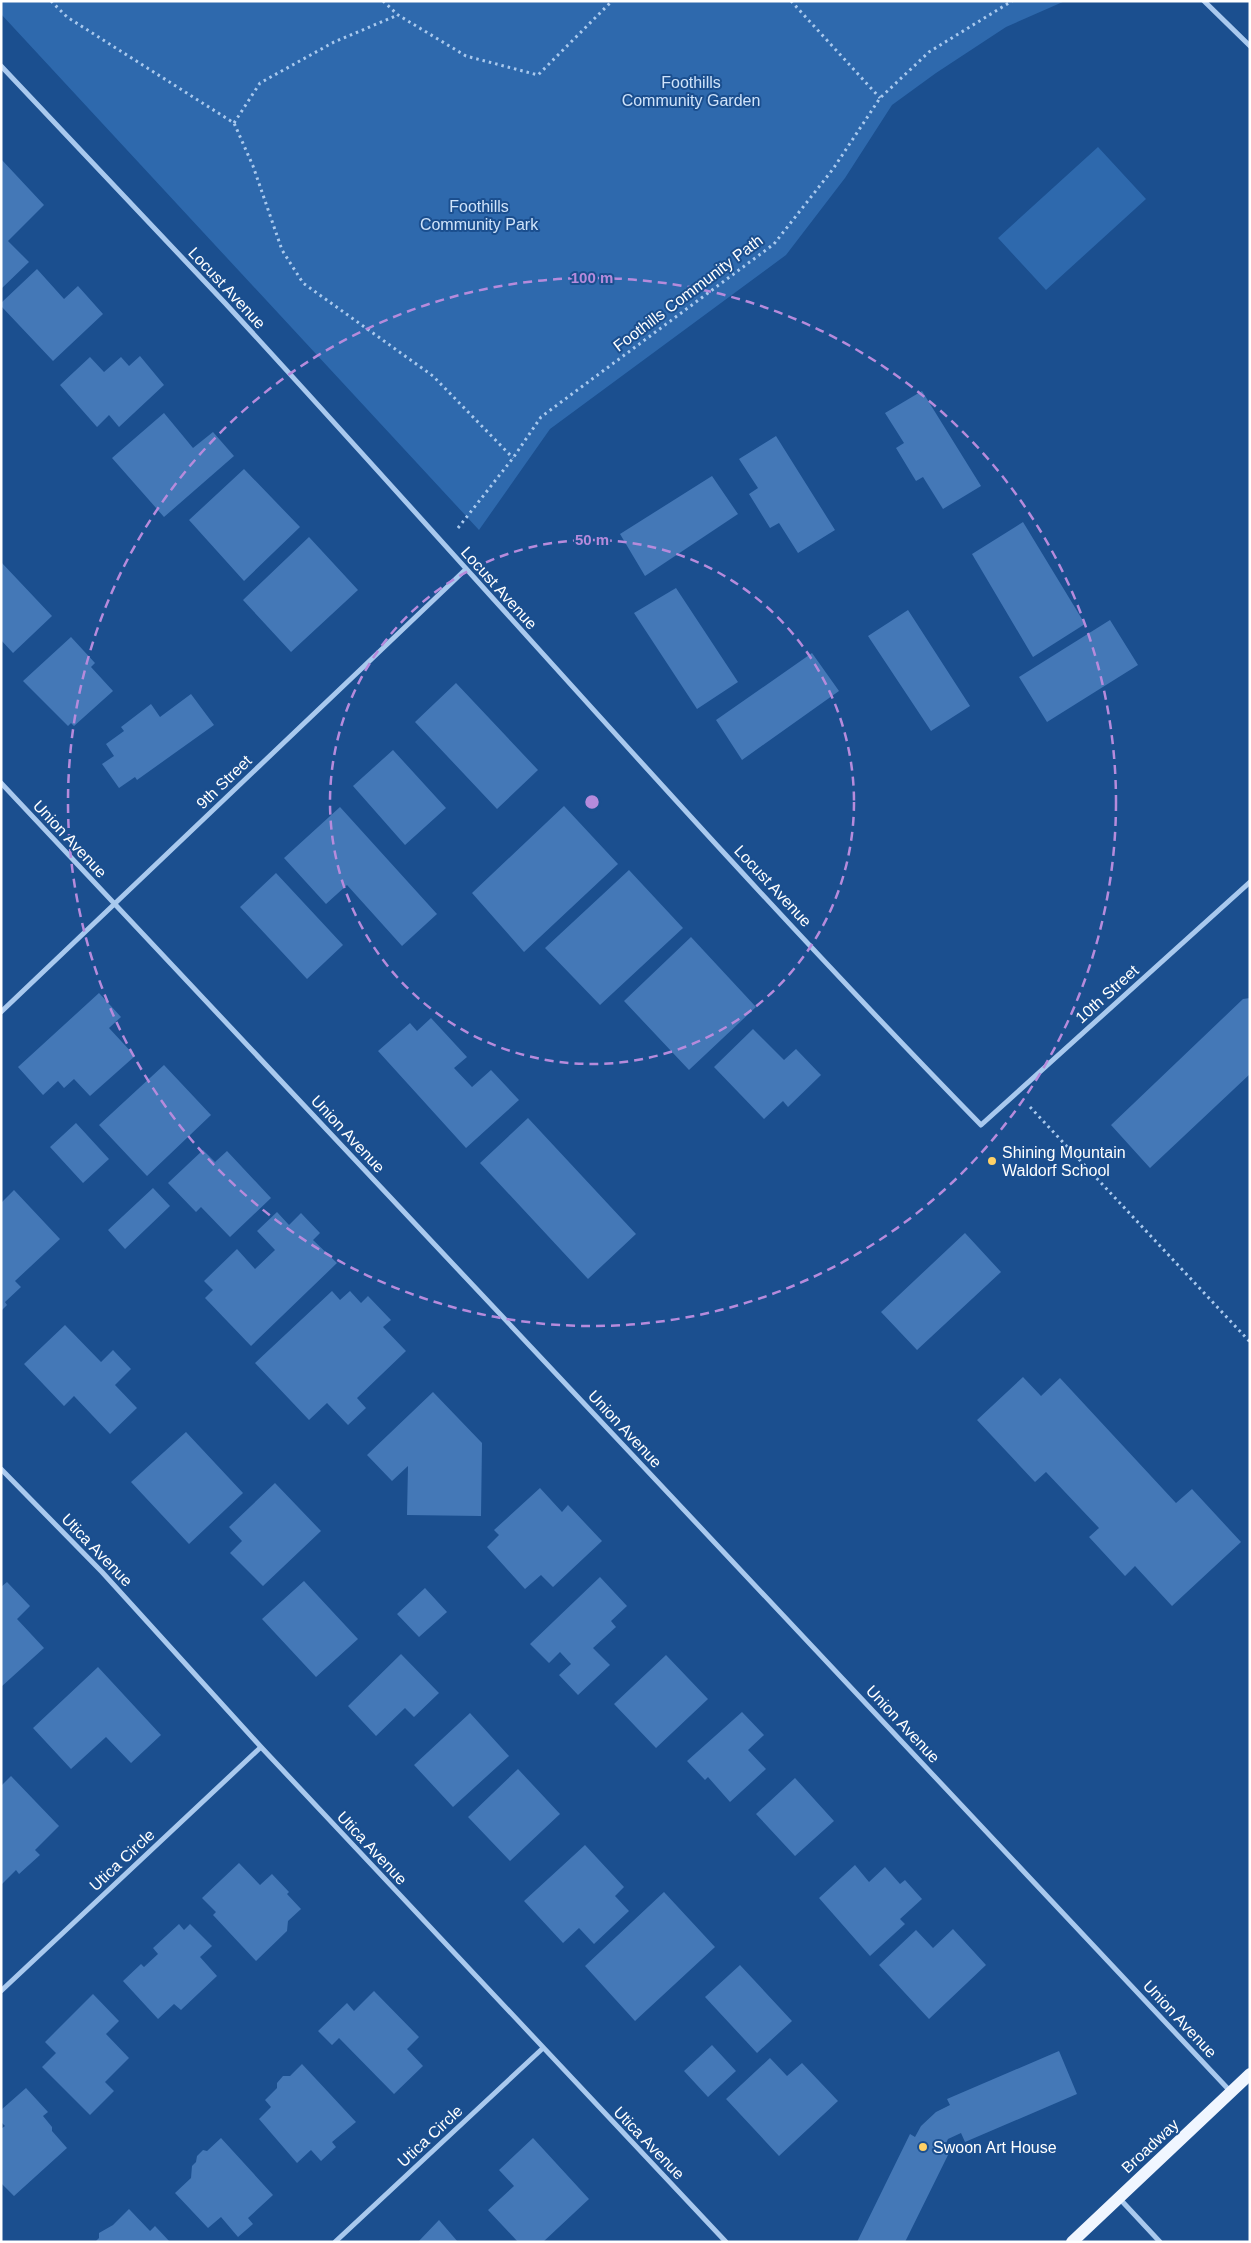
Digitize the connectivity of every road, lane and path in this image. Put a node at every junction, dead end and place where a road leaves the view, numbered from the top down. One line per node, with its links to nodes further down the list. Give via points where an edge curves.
1 (51, 1): 11 (path, via 67,18)
2 (383, 1): 7 (path)
3 (612, 1): 7 (path, via 538,75 466,56)
4 (791, 1): 10 (path)
5 (1012, 1): 10 (path, Foothills Community Path, via 929,52)
6 (1204, 1): 8 (street)
7 (398, 15): 11 (path, via 334,42 260,83)
8 (1250, 46)
9 (1, 66): 13 (street, Locust Avenue, via 224,302)
10 (880, 98): 12 (path, Foothills Community Path, via 833,169 774,244 542,417)
11 (234, 123): 12 (path, via 253,166 282,250 303,284 433,376)
12 (513, 458): 13 (path, Foothills Community Path)
13 (443, 546): 14 (street, Locust Avenue)
14 (465, 570): 17 (street, 9th Street); 20 (street, Locust Avenue, via 885,1027)
15 (1, 783): 17 (street, Union Avenue)
16 (1250, 882): 19 (street, 10th Street)
17 (114, 904): 18 (street, 9th Street); 27 (street, Union Avenue)
18 (1, 1012)
19 (1016, 1092): 20 (street, 10th Street); 21 (path)
20 (981, 1124)
21 (1250, 1342)
22 (1, 1469): 23 (street, Utica Avenue, via 102,1572)
23 (261, 1747): 24 (street, Utica Circle); 25 (street, Utica Avenue)
24 (1, 1992)
25 (542, 2048): 29 (street, Utica Circle); 30 (street, Utica Avenue)
26 (1250, 2074): 27 (main road, Broadway)
27 (1231, 2091): 28 (main road, Broadway)
28 (1119, 2197): 31 (main road, Broadway); 32 (street)
29 (335, 2242)
30 (726, 2242)
31 (1072, 2242)
32 (1160, 2242)

